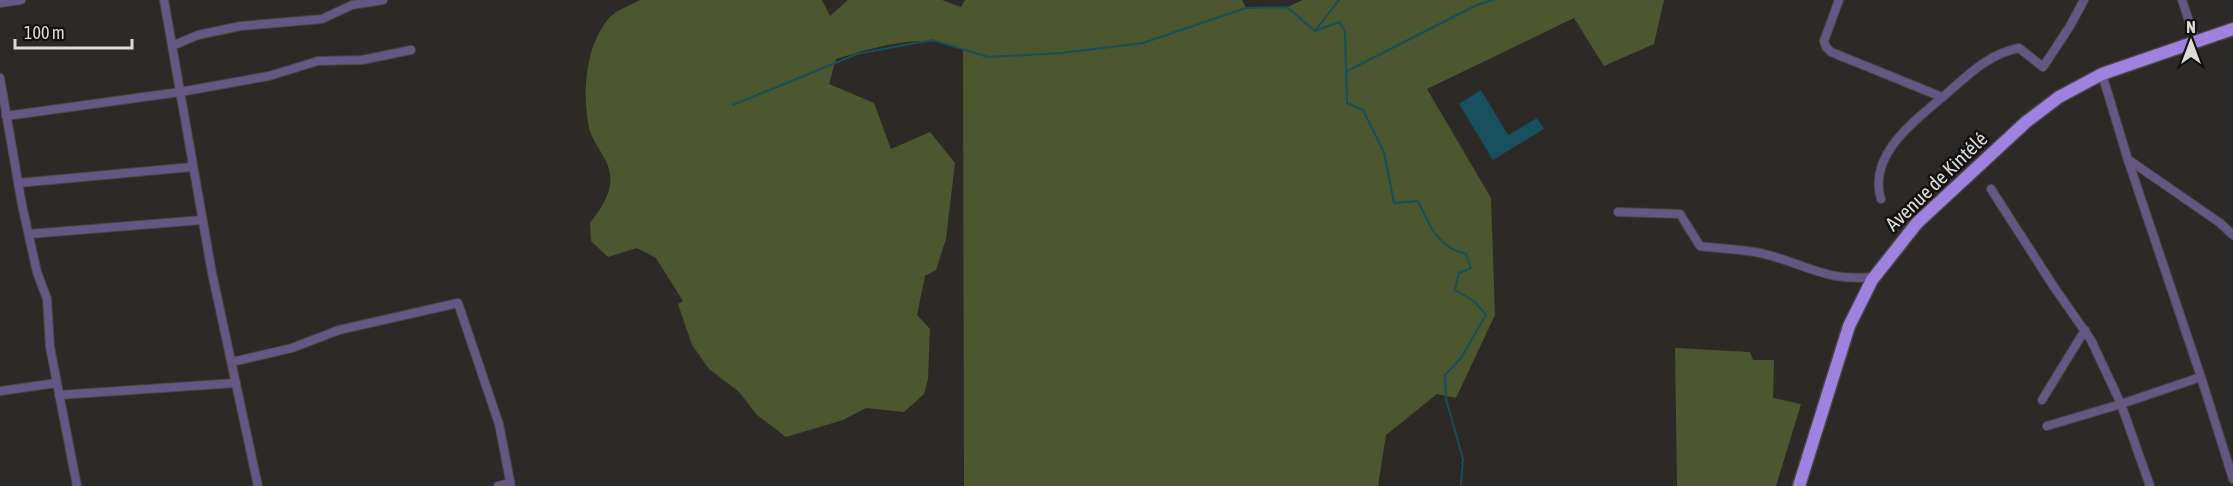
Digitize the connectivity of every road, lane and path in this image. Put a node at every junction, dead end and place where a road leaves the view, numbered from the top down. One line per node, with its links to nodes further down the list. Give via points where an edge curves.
1 (21, 0): 7 (street)
2 (164, 0): 10 (street)
3 (383, 0): 10 (street, via 352,5 322,19 241,26 198,35)
4 (1839, 0): 15 (street, via 1824,41 1831,52)
5 (2084, 0): 15 (street, via 2043,68 2019,48 2009,50 1985,61)
6 (2182, 0): 9 (street)
7 (0, 3)
8 (2233, 29): 9 (main road, Avenue de Kintélé)
9 (2196, 42): 12 (main road, Avenue de Kintélé)
10 (172, 46): 14 (street)
11 (411, 50): 14 (street, via 362,60 318,61 268,76)
12 (2102, 74): 17 (street); 26 (main road, Avenue de Kintélé, via 2059,97 2026,122 1917,223)
13 (0, 78): 16 (street)
14 (180, 92): 16 (street); 18 (street)
15 (1942, 97): 21 (street, via 1906,129 1891,149 1878,182)
16 (6, 116): 19 (street)
17 (2128, 160): 25 (street); 29 (street)
18 (192, 167): 19 (street); 23 (street)
19 (18, 183): 24 (street)
20 (1991, 189): 27 (street)
21 (1881, 199)
22 (1618, 212): 26 (street, via 1680,214 1700,246 1760,253 1823,275)
23 (202, 220): 24 (street); 28 (street)
24 (29, 234): 30 (street, via 47,299)
25 (2233, 235)
26 (1874, 277): 42 (main road, Avenue de Kintélé, via 1839,352)
27 (2085, 330): 34 (street); 35 (street)
28 (232, 362): 31 (street); 38 (street, via 292,348 339,330 458,303 499,424)
29 (2200, 377): 35 (street); 37 (street)
30 (57, 383): 32 (street); 33 (street)
31 (236, 383): 33 (street); 40 (street)
32 (0, 391)
33 (59, 395): 39 (street)
34 (2042, 400)
35 (2121, 404): 36 (street); 43 (street)
36 (2047, 426)
37 (2233, 479)
38 (511, 485): 41 (street)
39 (77, 486)
40 (258, 486)
41 (498, 486)
42 (1799, 486)
43 (2150, 486)

